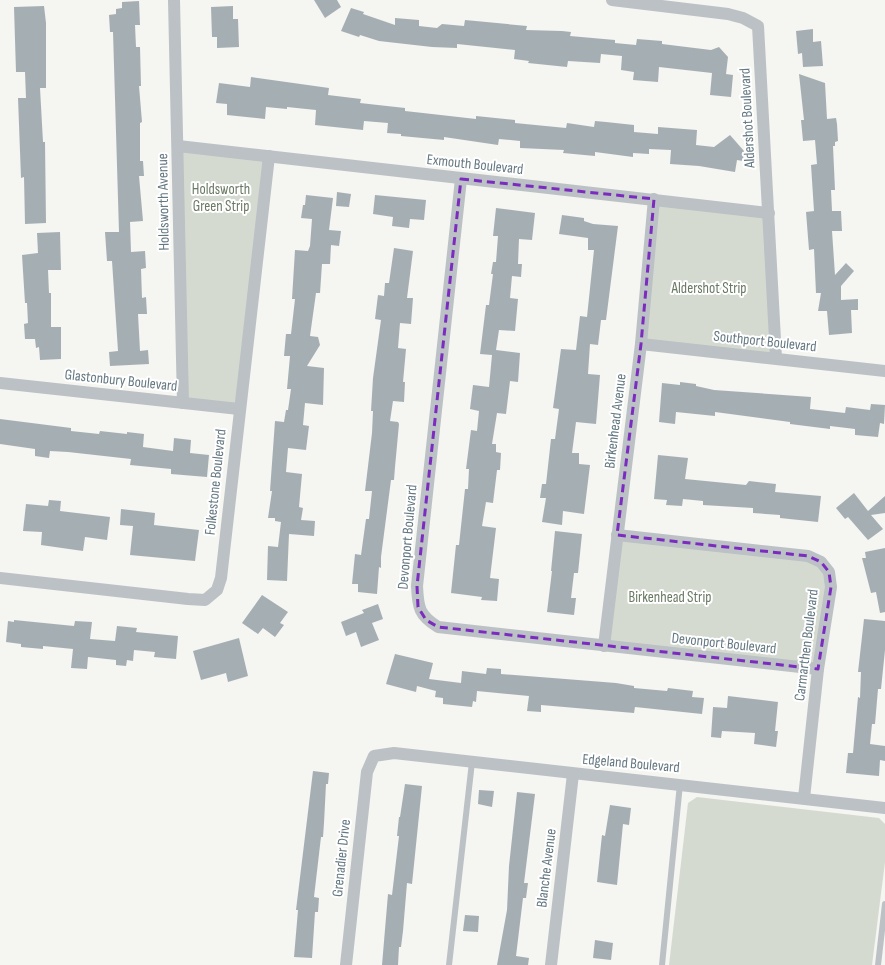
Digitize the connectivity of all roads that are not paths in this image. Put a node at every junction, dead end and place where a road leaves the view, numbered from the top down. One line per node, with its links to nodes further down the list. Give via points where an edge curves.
1 (174, 0): 3 (street, Holdsworth Avenue)
2 (612, 0): 7 (street, Aldershot Boulevard, via 728,14 758,26)
3 (178, 146): 4 (street, Exmouth Boulevard); 12 (street, Holdsworth Avenue)
4 (269, 156): 5 (street, Exmouth Boulevard); 13 (street, Folkestone Boulevard)
5 (461, 179): 6 (street, Exmouth Boulevard); 16 (street, Devonport Boulevard, via 417,586 418,608 426,620 438,627)
6 (654, 199): 7 (street, Exmouth Boulevard); 8 (street, Birkenhead Avenue)
7 (769, 213): 9 (street, Aldershot Boulevard)
8 (641, 344): 9 (street, Southport Boulevard); 14 (street, Birkenhead Avenue)
9 (776, 358): 10 (street, Southport Boulevard)
10 (885, 371)
11 (0, 383): 12 (street, Glastonbury Boulevard)
12 (183, 403): 13 (street, Glastonbury Boulevard)
13 (239, 409): 15 (street, Folkestone Boulevard, via 221,578 218,590 212,596 205,600 188,599)
14 (617, 535): 16 (street, Birkenhead Avenue); 17 (street, Carmarthen Boulevard, via 808,556 821,562 829,572 831,587)
15 (0, 578)
16 (604, 646): 17 (street, Devonport Boulevard)
17 (818, 670): 22 (street, Carmarthen Boulevard)
18 (374, 756): 19 (street, Edgeland Boulevard, via 394,753); 25 (street, Grenadier Drive, via 367,772)
19 (472, 762): 20 (street, Edgeland Boulevard); 26 (lane)
20 (573, 774): 21 (street, Edgeland Boulevard); 27 (street, Blanche Avenue)
21 (680, 784): 22 (street, Edgeland Boulevard); 28 (lane)
22 (804, 798): 23 (street, Edgeland Boulevard)
23 (885, 808)
24 (885, 904): 29 (lane)
25 (346, 965)
26 (449, 965)
27 (551, 965)
28 (662, 965)
29 (878, 965)

